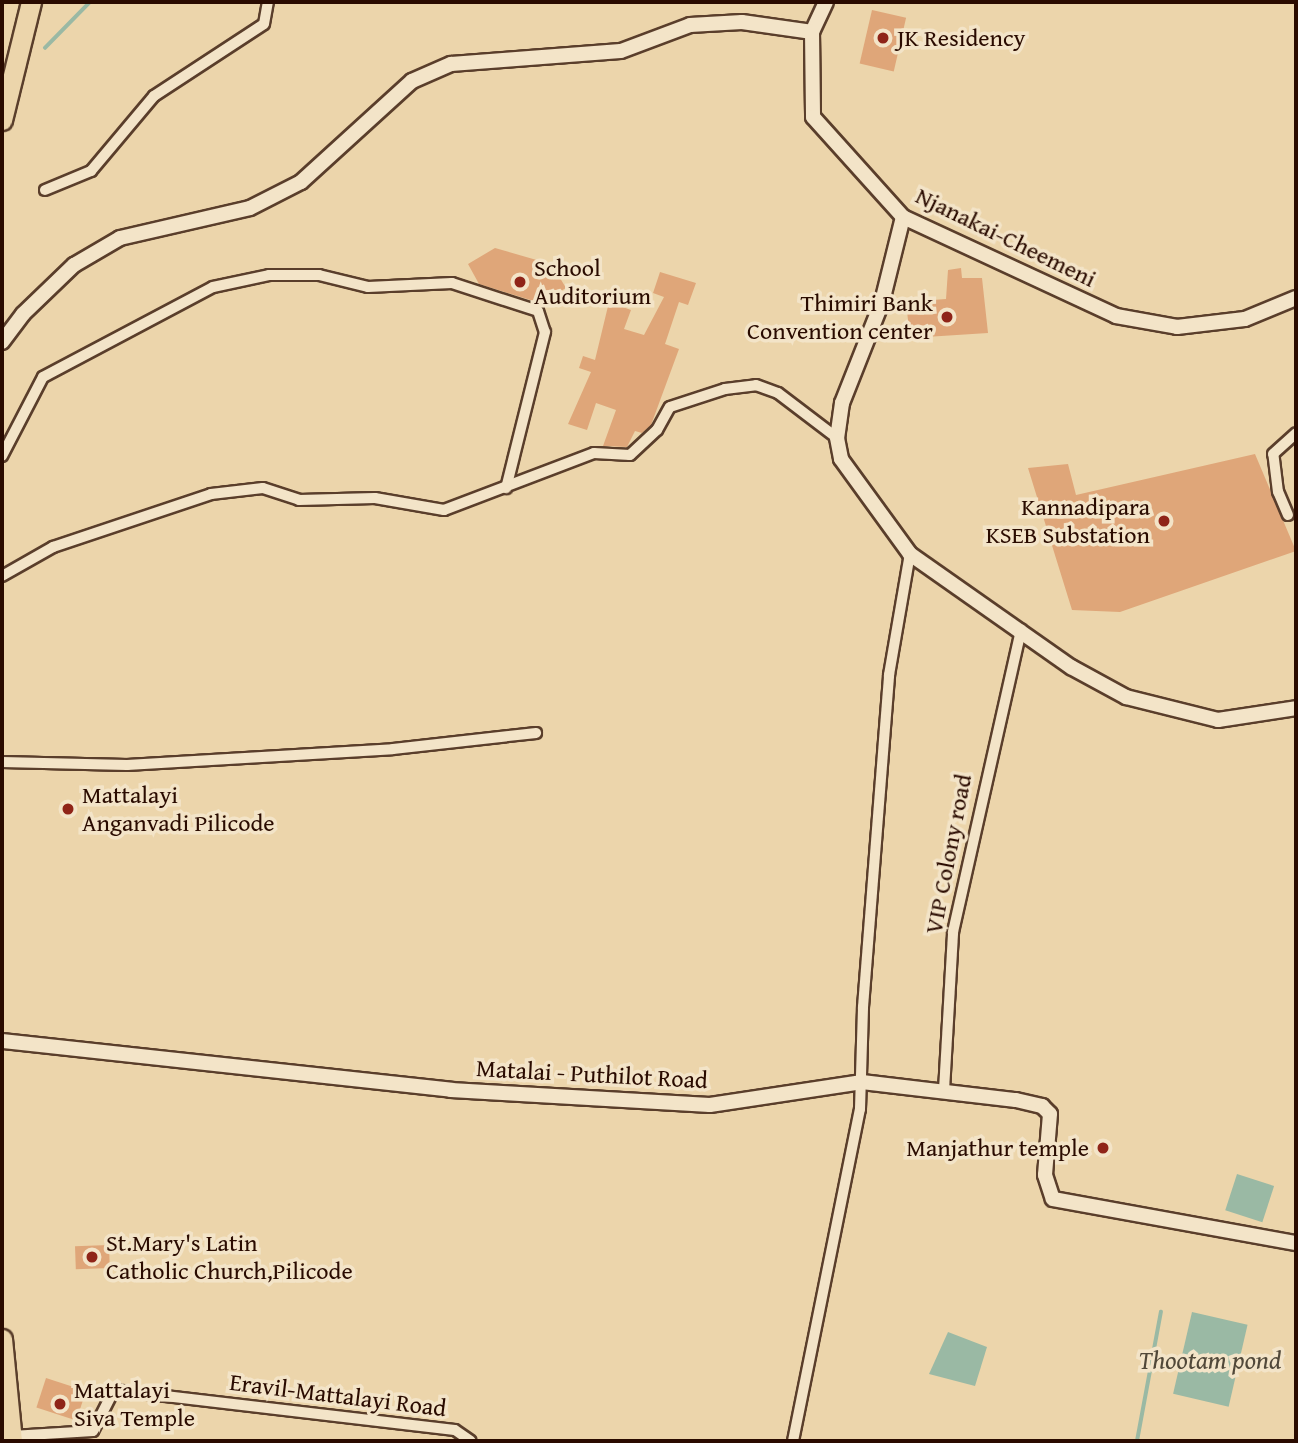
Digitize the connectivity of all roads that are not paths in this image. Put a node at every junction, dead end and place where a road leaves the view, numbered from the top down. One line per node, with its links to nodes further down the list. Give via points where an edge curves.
1 (31, 2): 5 (highway)
2 (268, 2): 6 (street, via 264,23 154,96 91,171)
3 (826, 2): 4 (street)
4 (812, 32): 7 (street, Njanakai-Cheemeni, via 813,117); 9 (street, via 742,22 690,25 621,51 451,64 412,81 301,182 250,208 120,238 74,265 23,314)
5 (2, 120)
6 (46, 190)
7 (903, 217): 8 (street, Njanakai-Cheemeni, via 1116,316 1177,327 1245,320); 11 (street, via 882,302 842,402)
8 (1296, 298)
9 (2, 342)
10 (1296, 433): 14 (street, via 1273,454 1278,492)
11 (837, 438): 13 (street, via 778,393 756,385 725,389 670,407 657,430 631,455 594,453); 15 (street, via 841,459)
12 (2, 456): 13 (street, via 43,377 213,287 269,275 319,275 368,287 452,283 538,311 545,332)
13 (506, 488): 16 (street, via 444,510 375,498 299,500 263,488 211,494 53,547)
14 (1288, 515)
15 (910, 554): 17 (street); 22 (street, via 889,676)
16 (2, 576)
17 (1021, 631): 18 (street, via 1100,685 1177,713 1218,720); 23 (street, VIP Colony road, via 953,932)
18 (1296, 708)
19 (536, 733): 20 (street, via 393,749 128,765)
20 (2, 762)
21 (2, 1041): 22 (street, Matalai - Puthilot Road, via 451,1090 710,1105)
22 (862, 1082): 23 (street, Matalai - Puthilot Road); 28 (street)
23 (944, 1090): 24 (street, Matalai - Puthilot Road, via 1042,1106 1050,1114 1046,1190 1061,1203)
24 (1296, 1243)
25 (2, 1339): 26 (highway)
26 (12, 1438): 27 (street, Eravil-Mattalayi Road, via 93,1431 114,1390 456,1430)
27 (471, 1441)
28 (793, 1441)

